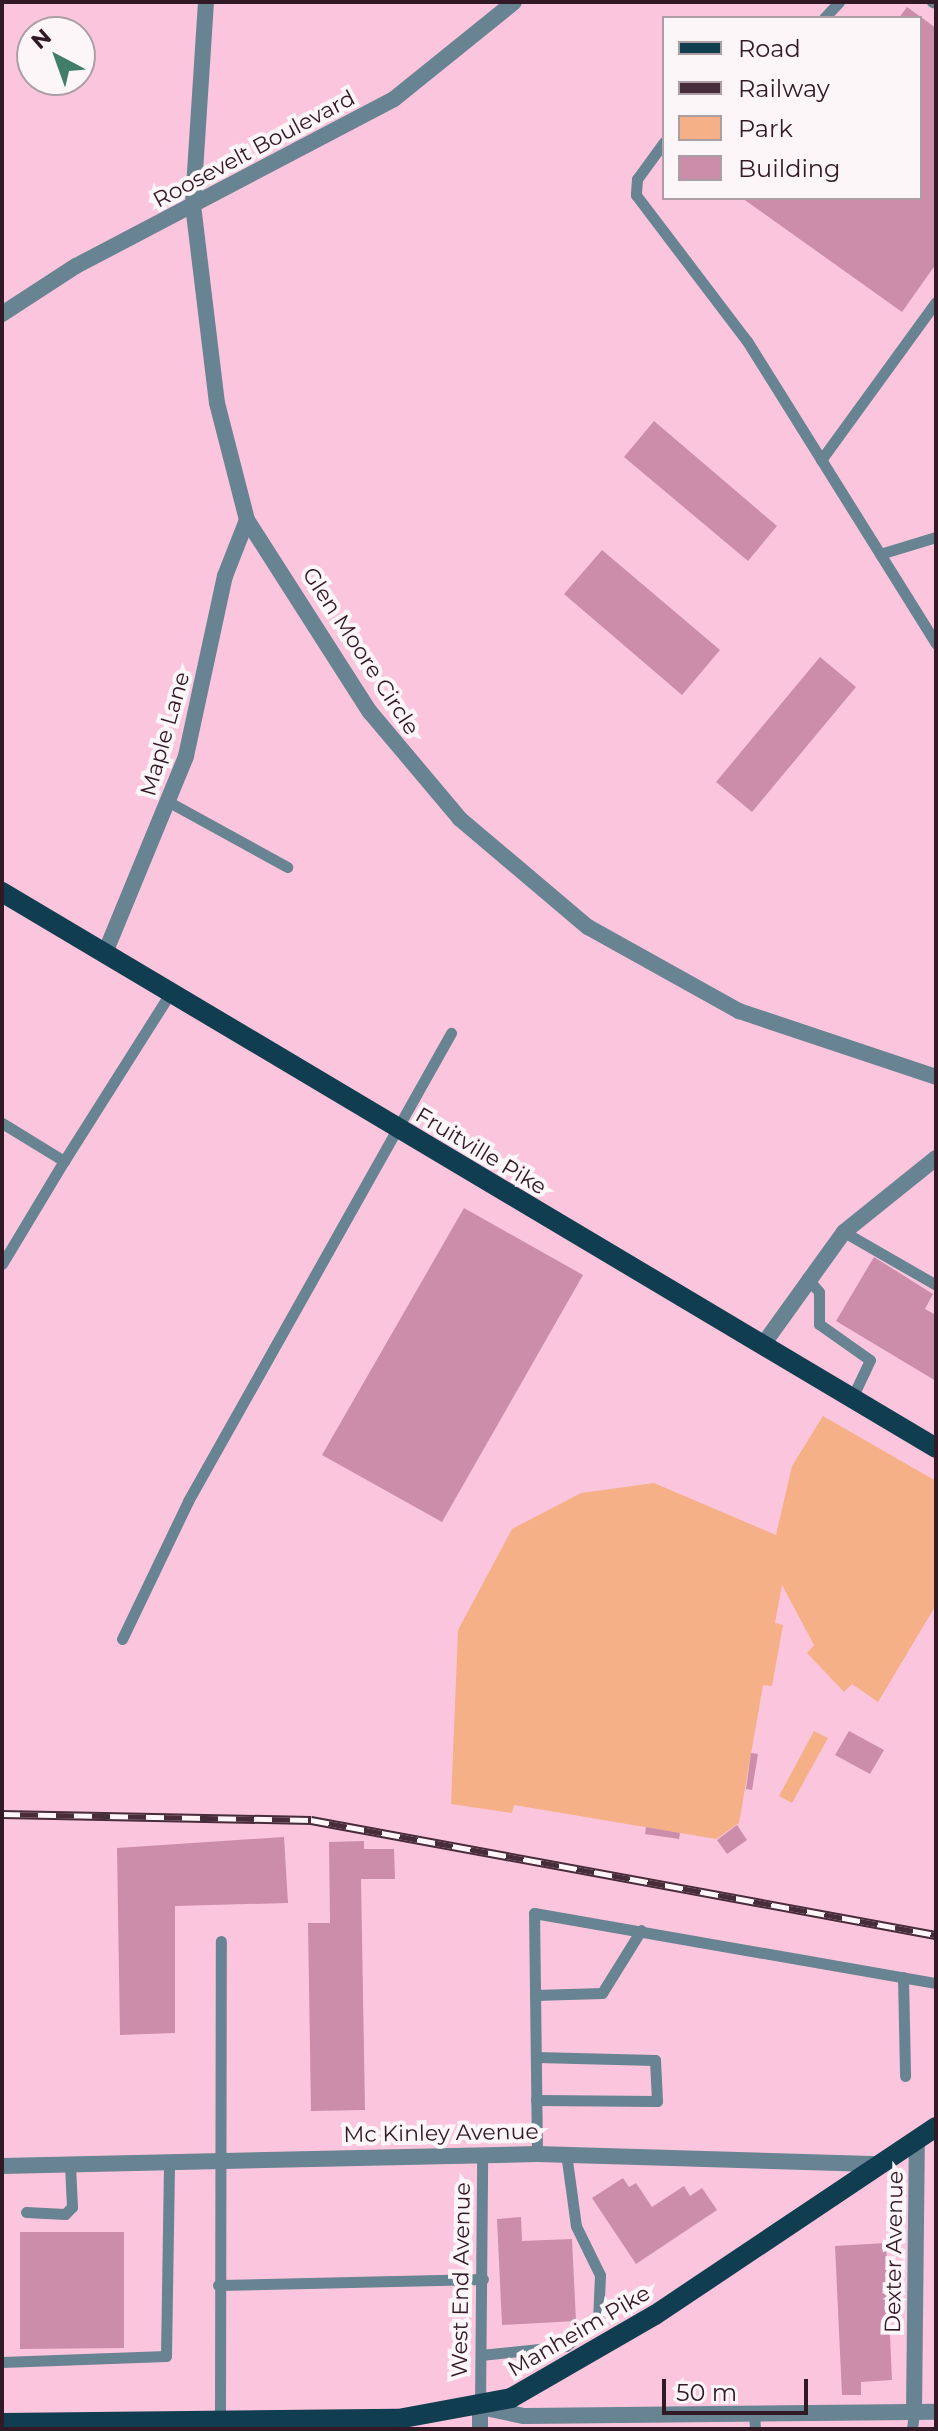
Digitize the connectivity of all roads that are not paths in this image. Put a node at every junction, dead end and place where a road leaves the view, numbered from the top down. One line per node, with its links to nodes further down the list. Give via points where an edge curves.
1 (206, 2): 4 (street, Glen Moore Circle)
2 (514, 2): 4 (street, Roosevelt Boulevard, via 394,99)
3 (662, 145): 7 (lane, via 637,179 636,195 747,341)
4 (193, 205): 6 (street, Roosevelt Boulevard); 8 (street, Glen Moore Circle, via 217,403)
5 (936, 302): 7 (lane)
6 (2, 314)
7 (821, 460): 10 (lane)
8 (247, 520): 12 (street, Maple Lane, via 225,576); 18 (street, Glen Moore Circle, via 401,753 541,893 647,964 739,1011)
9 (936, 537): 10 (lane)
10 (880, 554): 11 (lane)
11 (936, 644)
12 (169, 802): 13 (lane); 15 (street, Maple Lane)
13 (287, 867)
14 (2, 892): 15 (main road, Fruitville Pike)
15 (105, 953): 16 (main road, Fruitville Pike)
16 (171, 992): 20 (main road, Fruitville Pike); 21 (lane)
17 (451, 1033): 20 (lane)
18 (936, 1077)
19 (2, 1123): 21 (lane)
20 (398, 1128): 27 (main road, Fruitville Pike); 30 (lane, via 188,1501)
21 (64, 1161): 24 (lane)
22 (934, 1164): 23 (street)
23 (844, 1232): 25 (street); 26 (lane)
24 (2, 1264)
25 (806, 1277): 27 (street); 28 (lane, via 819,1292 819,1324 870,1360)
26 (936, 1285)
27 (762, 1346): 28 (main road, Fruitville Pike)
28 (852, 1398): 29 (main road, Fruitville Pike)
29 (936, 1448)
30 (122, 1639)
31 (641, 1930): 33 (lane); 35 (lane, via 602,1993); 35 (lane, via 534,1913)
32 (221, 1941): 44 (lane)
33 (903, 1977): 34 (lane); 37 (lane)
34 (936, 1983)
35 (535, 1995): 36 (lane)
36 (536, 2057): 38 (lane); 38 (lane, via 655,2060 657,2101)
37 (905, 2076)
38 (536, 2100): 43 (lane)
39 (936, 2127): 40 (main road, Manheim Pike)
40 (917, 2140): 47 (main road, Manheim Pike); 58 (street, Dexter Avenue)
41 (566, 2153): 43 (street, Mc Kinley Avenue); 47 (street, Mc Kinley Avenue); 52 (lane, via 576,2226 600,2275 598,2321 566,2346)
42 (482, 2154): 43 (street, Mc Kinley Avenue); 44 (street, Mc Kinley Avenue); 50 (lane, West End Avenue)
43 (537, 2154)
44 (221, 2160): 45 (street, Mc Kinley Avenue); 51 (lane)
45 (169, 2162): 46 (street, Mc Kinley Avenue); 53 (lane, via 166,2356)
46 (70, 2164): 48 (street, Mc Kinley Avenue); 49 (lane, via 72,2207 65,2214)
47 (880, 2164): 54 (main road, Manheim Pike, via 622,2336 536,2386)
48 (2, 2166)
49 (26, 2212)
50 (483, 2279): 51 (lane); 52 (lane, West End Avenue)
51 (218, 2285): 56 (lane)
52 (481, 2355): 54 (lane, West End Avenue)
53 (2, 2362)
54 (480, 2407): 56 (main road, Manheim Pike, via 398,2419); 57 (street, via 507,2416); 60 (street)
55 (936, 2412): 58 (street)
56 (220, 2420): 59 (main road, Manheim Pike)
57 (755, 2421): 58 (street)
58 (913, 2421)
59 (2, 2423)
60 (480, 2429)

